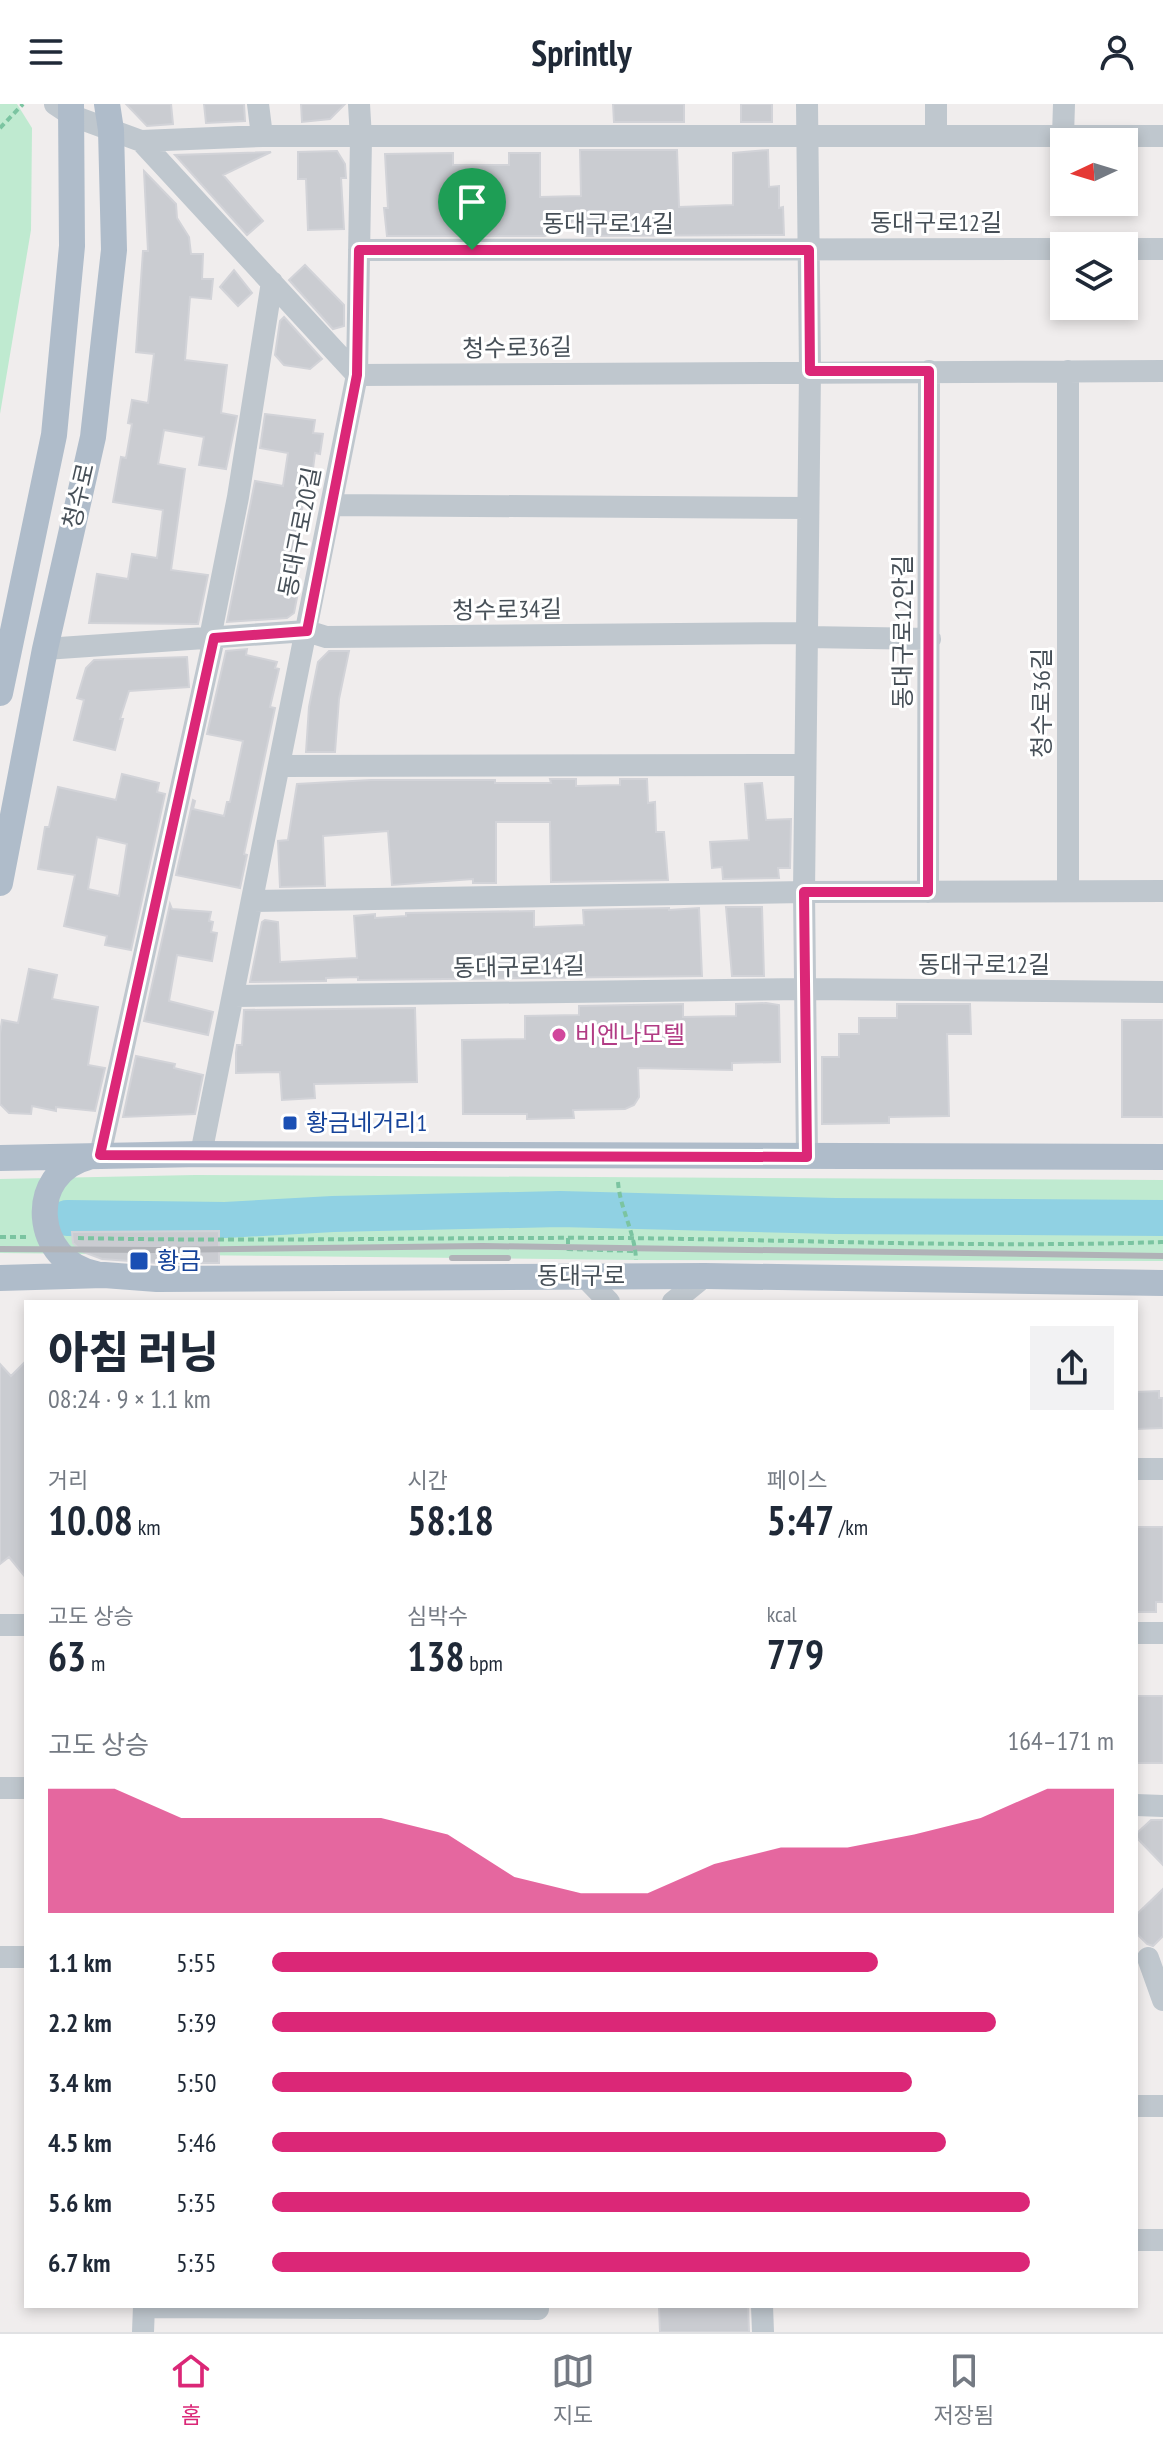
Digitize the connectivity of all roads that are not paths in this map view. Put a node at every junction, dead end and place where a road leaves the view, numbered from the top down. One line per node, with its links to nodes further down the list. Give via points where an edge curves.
1 (258, 104): 10 (street)
2 (359, 104): 15 (street, 동대구로20길)
3 (807, 104): 9 (street)
4 (936, 104): 11 (street)
5 (1064, 104): 8 (street)
6 (67, 108): 7 (street); 35 (main road, 청수로, via 72,246 54,435)
7 (109, 117): 16 (street); 34 (main road, 청수로, via 114,250 93,437)
8 (1063, 128)
9 (807, 135): 11 (street); 15 (street); 21 (street)
10 (262, 136): 15 (street); 16 (street)
11 (936, 136): 12 (street)
12 (1050, 136)
13 (1138, 136): 14 (street)
14 (1163, 136)
15 (361, 138): 20 (street, 동대구로20길)
16 (141, 141): 22 (street)
17 (1050, 249): 21 (street, 동대구로12길)
18 (1138, 249): 19 (street)
19 (1163, 249)
20 (359, 250): 21 (street, 동대구로14길); 27 (street, 동대구로20길)
21 (809, 250): 23 (street)
22 (272, 282): 27 (street); 32 (street)
23 (810, 371): 24 (street, 청수로36길); 27 (street, 청수로36길); 29 (street)
24 (929, 371): 25 (street, 청수로36길); 33 (street, 동대구로12안길)
25 (1068, 371): 26 (street, 청수로36길); 39 (street, 청수로36길)
26 (1163, 371)
27 (357, 375): 28 (street, 동대구로20길)
28 (331, 505): 29 (street); 30 (street, 동대구로20길)
29 (808, 508): 31 (street)
30 (307, 631): 31 (street, 청수로34길, via 326,637); 32 (street, 청수로34길); 37 (street, 동대구로20길)
31 (807, 635): 33 (street); 36 (street)
32 (212, 638): 34 (street, 청수로34길); 49 (street)
33 (930, 639): 42 (street, 동대구로12안길)
34 (45, 649): 38 (main road, 청수로)
35 (0, 693)
36 (805, 765): 37 (street); 41 (street)
37 (280, 766): 43 (street, 동대구로20길)
38 (0, 883)
39 (1068, 891): 40 (street); 42 (street)
40 (1163, 891)
41 (804, 892): 42 (street); 43 (street); 44 (street)
42 (928, 892)
43 (254, 901): 46 (street, 동대구로20길)
44 (805, 989): 45 (street, 동대구로12길); 46 (street, 동대구로14길); 50 (street)
45 (1163, 992)
46 (234, 996): 48 (street, 동대구로20길)
47 (0, 1144): 53 (main road)
48 (201, 1154): 49 (main road); 50 (main road)
49 (100, 1155): 53 (main road); 54 (main road, via 80,1159 63,1171 44,1207 45,1227 66,1262)
50 (807, 1157): 51 (main road)
51 (1163, 1157)
52 (0, 1158): 53 (main road)
53 (31, 1158)
54 (104, 1275): 55 (main road, 동대구로); 58 (main road, 동대구로)
55 (583, 1275): 56 (main road, 동대구로); 61 (street)
56 (705, 1276): 59 (main road, 동대구로); 62 (street)
57 (0, 1278): 58 (main road, 동대구로)
58 (56, 1278): 60 (main road)
59 (1163, 1283)
60 (0, 1296)
61 (607, 1300)
62 (675, 1300)
63 (1138, 1469): 64 (street)
64 (1163, 1469)
65 (0, 1625): 66 (street)
66 (24, 1625)
67 (1138, 1633): 68 (street)
68 (1163, 1633)
69 (0, 1788): 70 (street)
70 (24, 1788)
71 (1138, 1805): 72 (street)
72 (1163, 1806)
73 (0, 1957): 74 (street)
74 (24, 1957)
75 (1149, 1958): 76 (street)
76 (1163, 2000)
77 (1138, 2106): 78 (street)
78 (1163, 2106)
79 (1138, 2240): 80 (street)
80 (1163, 2240)
81 (144, 2308): 84 (street)
82 (538, 2308): 85 (street)
83 (762, 2308): 86 (street)
84 (143, 2332)
85 (540, 2332)
86 (763, 2332)

